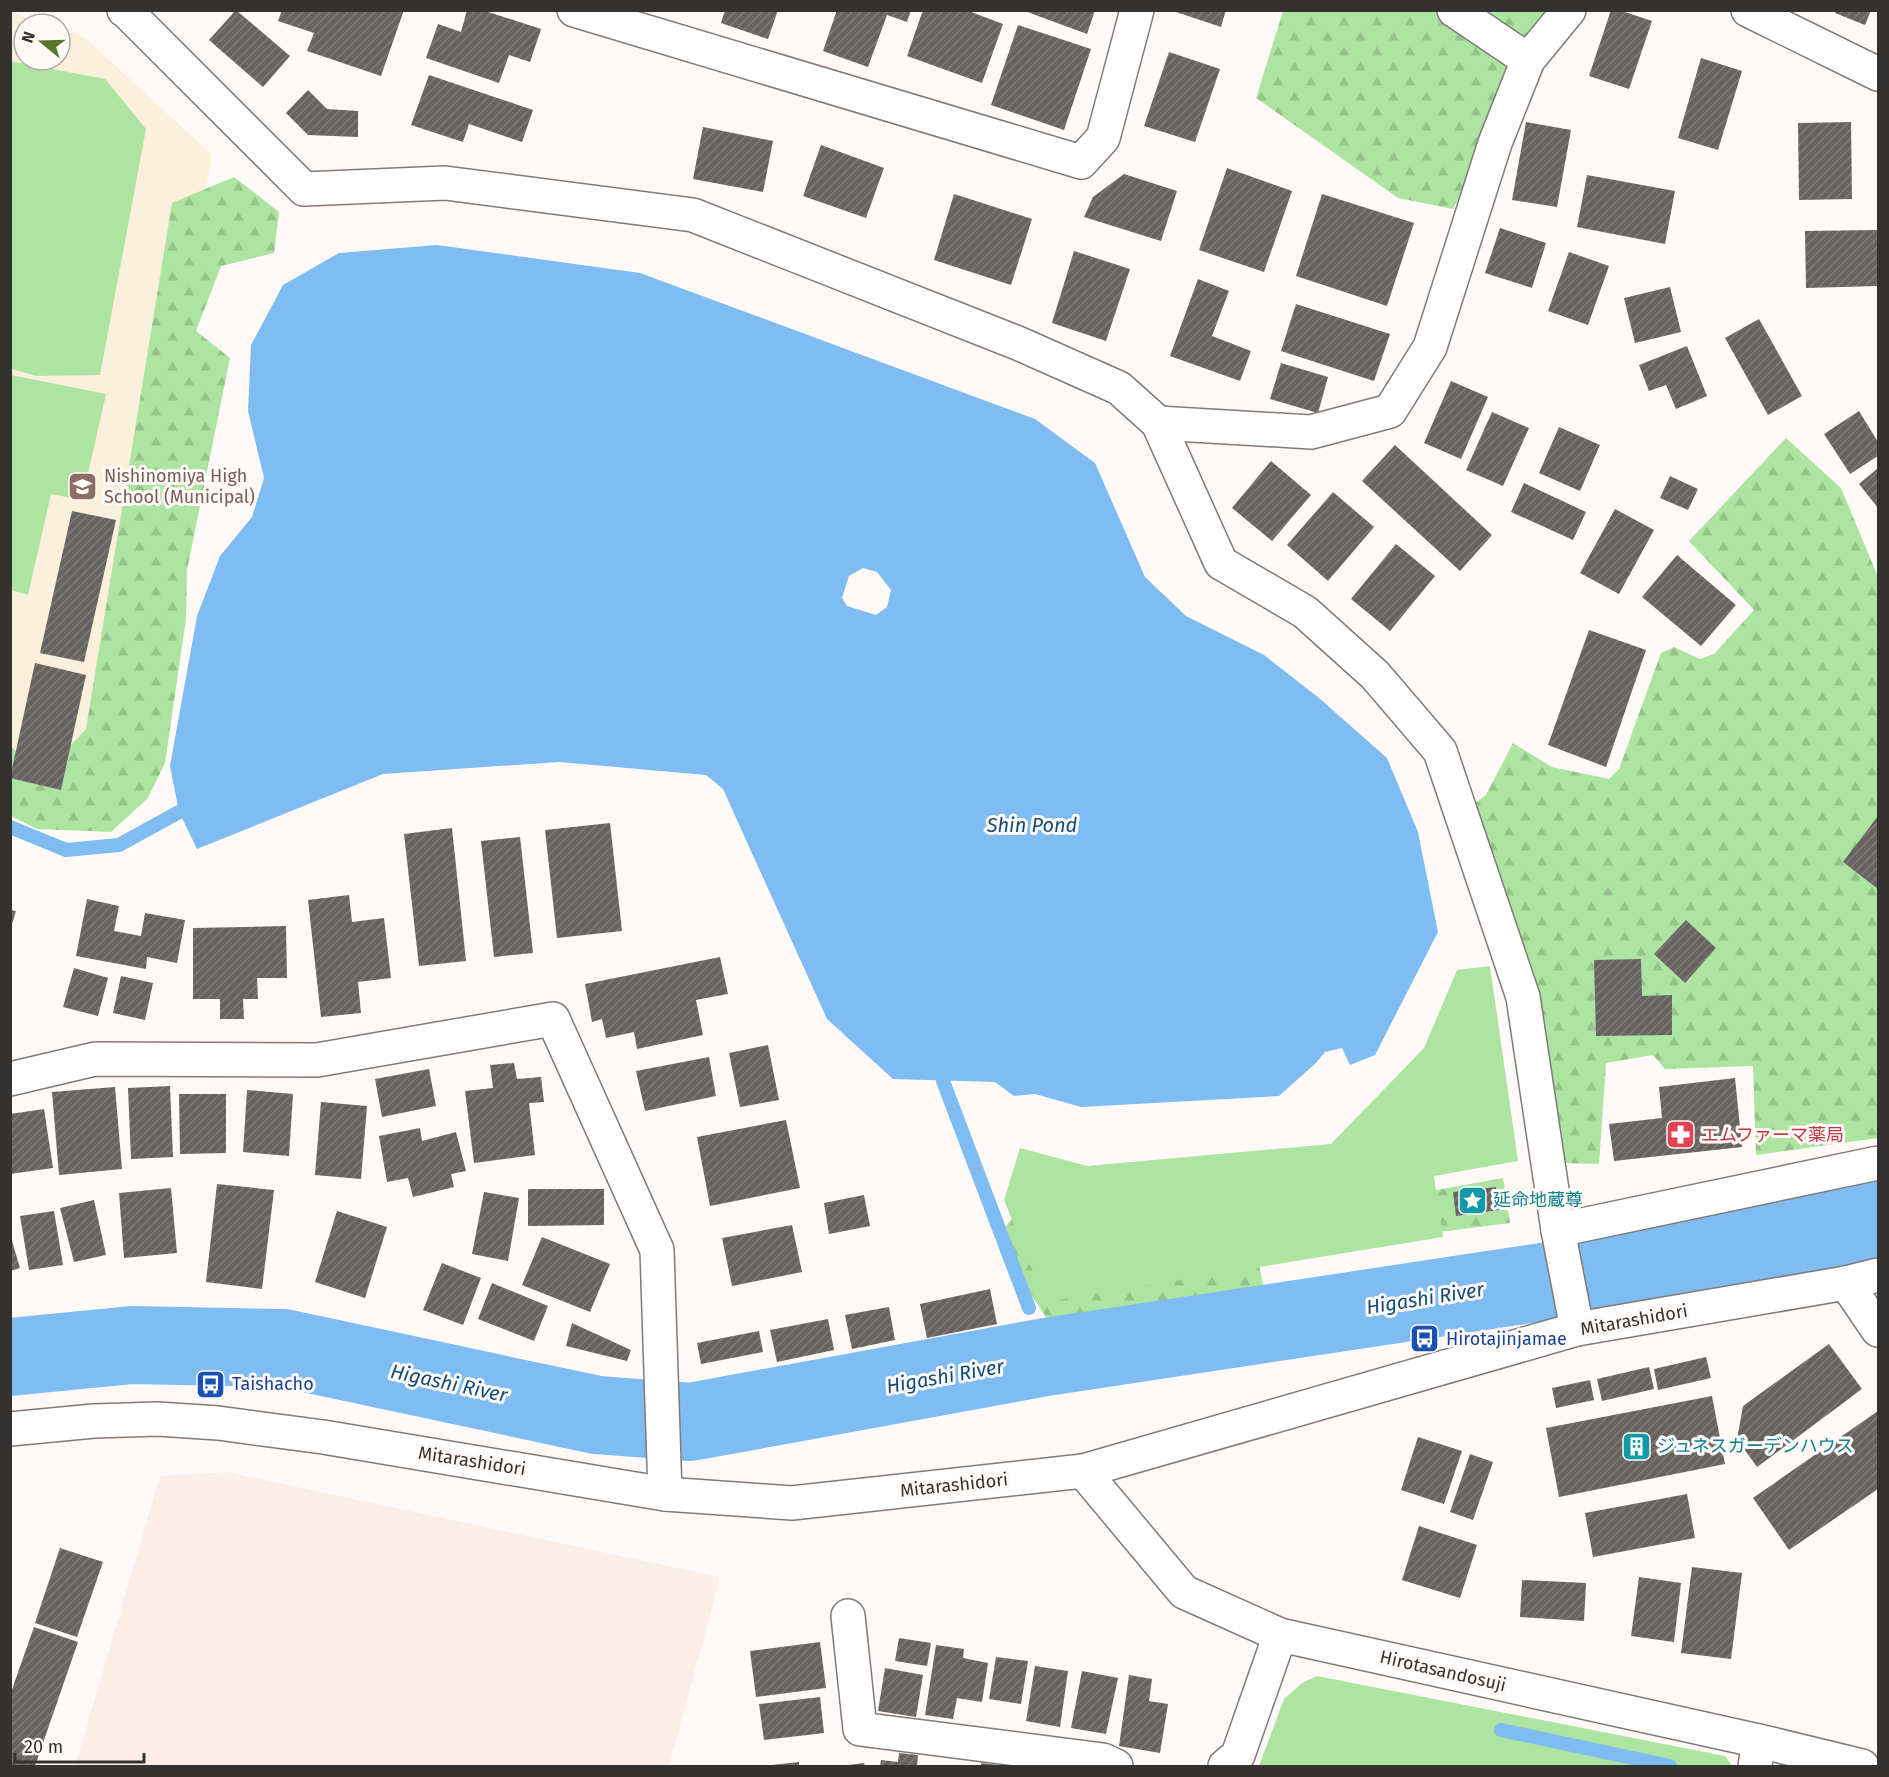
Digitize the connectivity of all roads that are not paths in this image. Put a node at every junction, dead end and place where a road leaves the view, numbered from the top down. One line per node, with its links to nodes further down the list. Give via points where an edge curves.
1 (574, 10): 2 (street, via 1081,162 1103,138)
2 (1137, 10)
3 (1454, 10): 7 (street)
4 (1569, 10): 7 (street)
5 (1748, 10): 8 (street)
6 (127, 11): 9 (street, via 304,189 445,183 693,215 1020,344 1119,388)
7 (1528, 60): 9 (street, via 1495,143 1430,347 1390,411 1311,432)
8 (1878, 74)
9 (1158, 423): 12 (street, via 1221,563 1305,612 1375,675 1440,751 1523,997)
10 (10, 1080): 19 (street, via 95,1059 317,1060 553,1019 657,1250)
11 (1878, 1163): 12 (street)
12 (1560, 1236): 15 (street)
13 (1878, 1275): 14 (street, Mitarashidori)
14 (1846, 1283): 15 (street, Mitarashidori); 16 (street)
15 (1575, 1318): 18 (street, Mitarashidori)
16 (1878, 1330)
17 (10, 1429): 19 (street, Mitarashidori, via 158,1419 218,1423)
18 (1083, 1471): 19 (street, Mitarashidori, via 792,1503); 21 (street, Hirotasandosuji, via 1184,1592)
19 (665, 1494)
20 (848, 1616): 23 (street, via 860,1729 1103,1761)
21 (1280, 1635): 22 (street, Hirotasandosuji); 24 (street, via 1238,1755)
22 (1757, 1754): 25 (street, Hirotasandosuji)
23 (1116, 1767)
24 (1225, 1767)
25 (1862, 1767)

